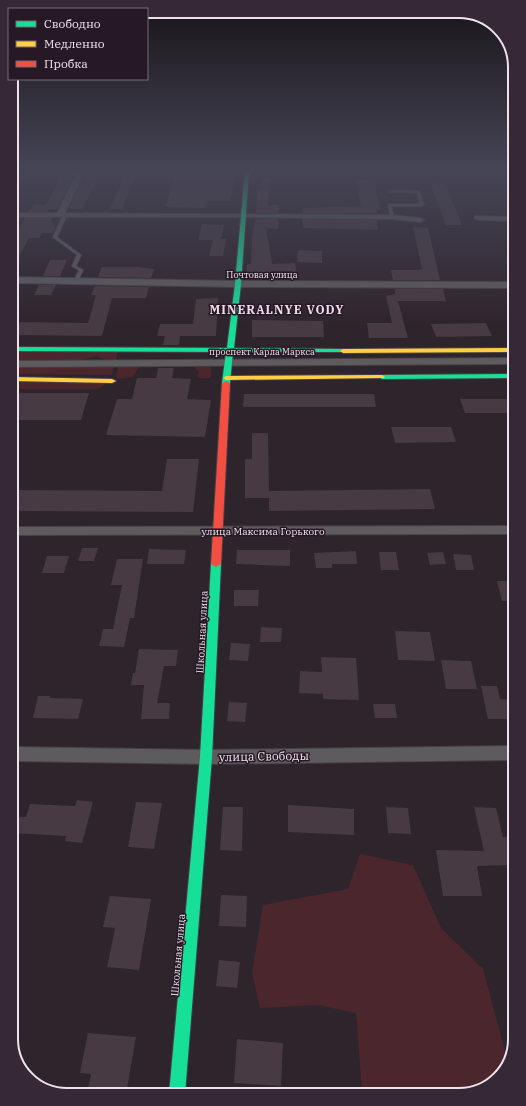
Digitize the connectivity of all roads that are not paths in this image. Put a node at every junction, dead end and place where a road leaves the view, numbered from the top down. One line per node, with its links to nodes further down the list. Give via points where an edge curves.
1 (60, 223): 4 (lane, via 55,237 79,255 74,266 81,270)
2 (242, 223): 5 (street, Школьная улица)
3 (18, 280): 4 (street, Почтовая улица)
4 (76, 281): 5 (street, Почтовая улица)
5 (238, 284): 6 (street, Почтовая улица); 9 (street, Школьная улица)
6 (508, 285)
7 (18, 349): 9 (street, проспект Карла Маркса)
8 (508, 350): 9 (street, проспект Карла Маркса)
9 (230, 351): 12 (street, Школьная улица)
10 (508, 361): 12 (street, проспект Карла Маркса)
11 (18, 364): 12 (street, проспект Карла Маркса)
12 (228, 364): 14 (street, Школьная улица)
13 (508, 376): 14 (street)
14 (226, 378): 19 (street, Школьная улица)
15 (18, 379): 16 (street)
16 (112, 381)
17 (508, 530): 19 (street, улица Максима Горького)
18 (18, 531): 19 (street, улица Максима Горького)
19 (218, 531): 22 (street, Школьная улица)
20 (508, 753): 22 (street, улица Свободы)
21 (18, 754): 22 (street, улица Свободы)
22 (206, 757): 23 (street, Школьная улица)
23 (178, 1088)

